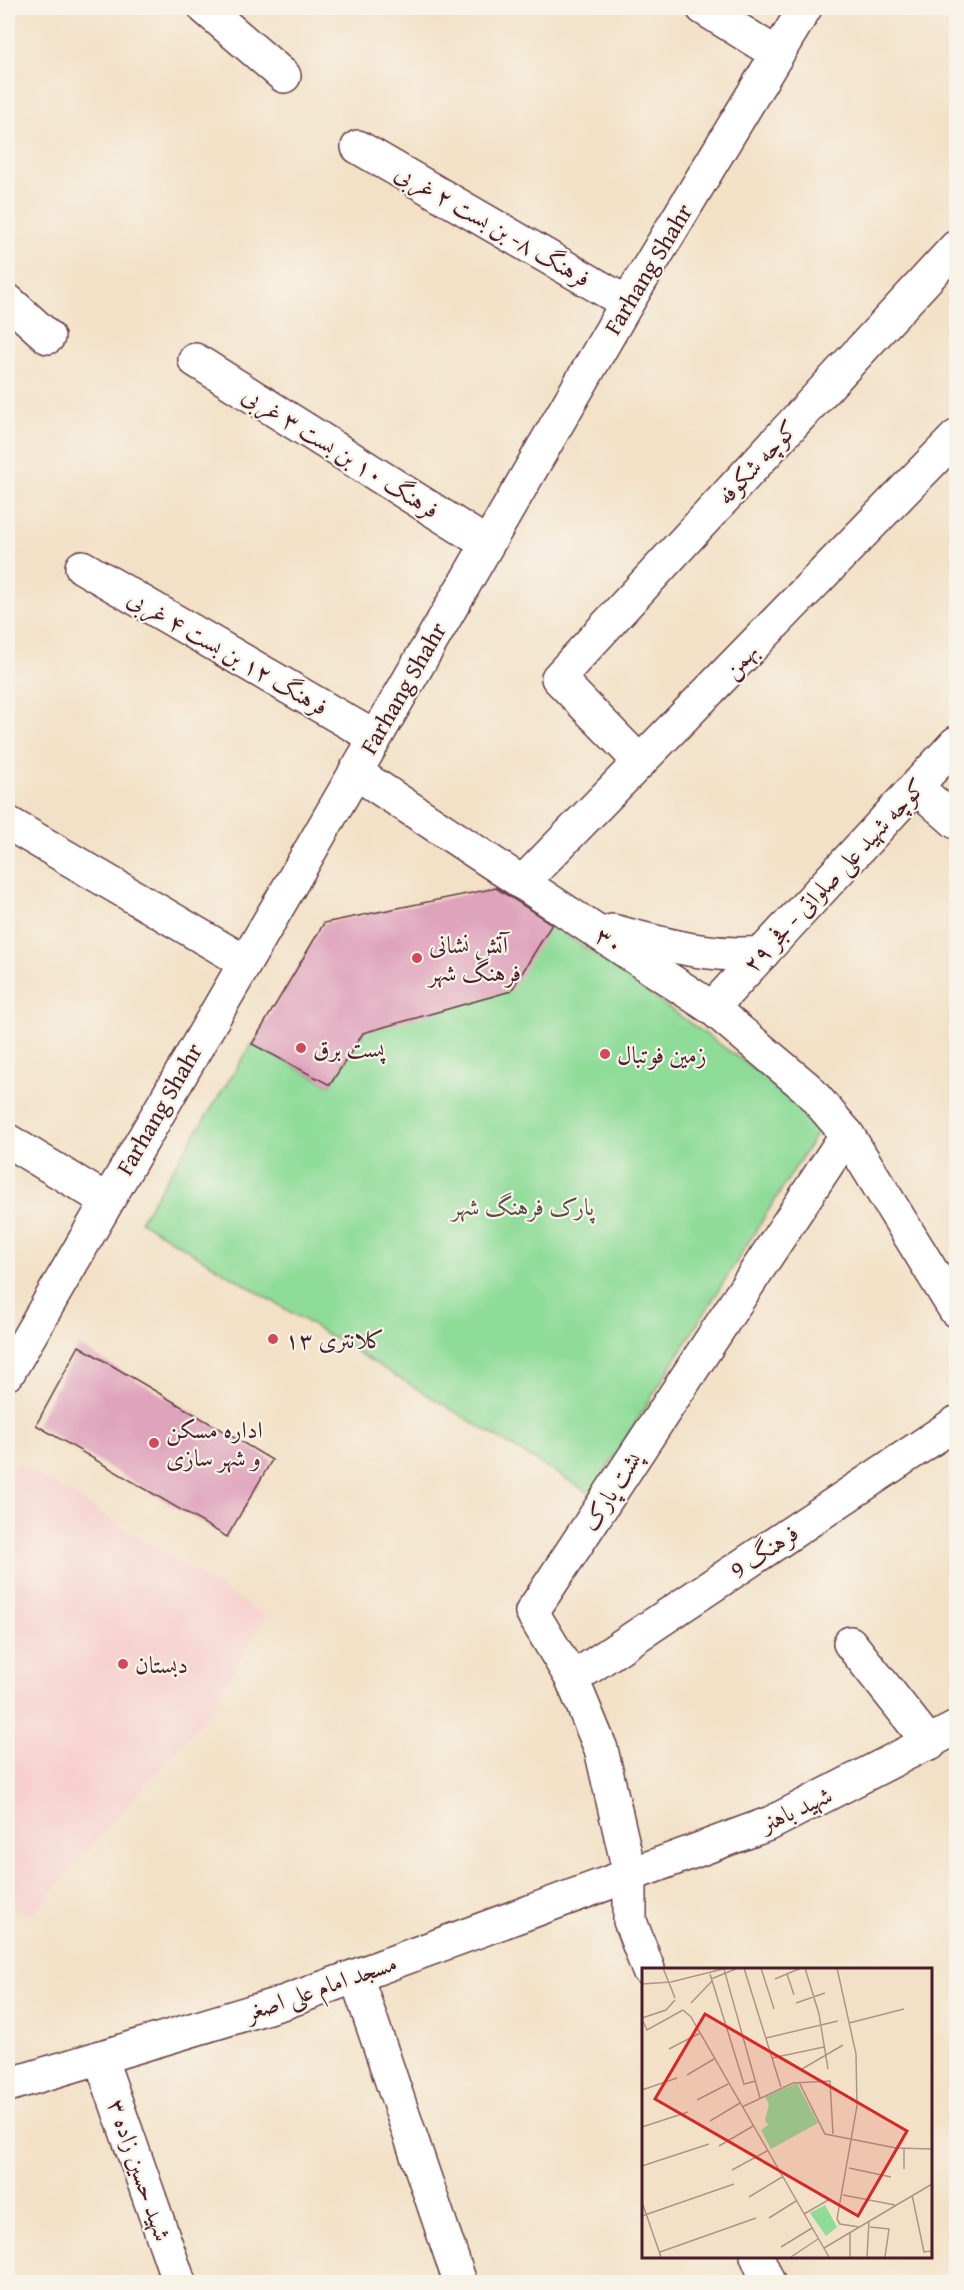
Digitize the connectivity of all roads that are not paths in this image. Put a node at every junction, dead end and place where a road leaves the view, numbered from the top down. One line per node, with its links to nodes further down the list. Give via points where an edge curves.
1 (205, 8): 5 (street)
2 (703, 8): 4 (street)
3 (805, 8): 4 (street, Farhang Shahr)
4 (777, 54): 9 (street, Farhang Shahr)
5 (284, 76)
6 (358, 147): 9 (street, فرهنگ ۸- بن بست ۲ غربی)
7 (957, 247): 17 (street, کوچه شکوفه, via 558,678)
8 (8, 301): 10 (street)
9 (627, 303): 13 (street, Farhang Shahr)
10 (48, 336)
11 (195, 360): 13 (street, فرهنگ ۱۰ بن بست ۳ غربی)
12 (957, 437): 17 (street, بهمن)
13 (487, 544): 15 (street, Farhang Shahr)
14 (82, 567): 15 (street, فرهنگ ۱۲ بن بست ۴ غربی)
15 (374, 737): 18 (street, Farhang Shahr)
16 (957, 743): 19 (street, کوچه شهید علی صلواتی - فجر ۲۹)
17 (640, 762): 22 (street, بهمن)
18 (355, 771): 22 (street, ۳۰); 25 (street, Farhang Shahr)
19 (916, 787): 20 (street); 24 (street, کوچه شهید علی صلواتی - فجر ۲۹)
20 (957, 822)
21 (8, 823): 25 (street)
22 (522, 883): 23 (street, ۳۰)
23 (587, 925): 24 (street, via 677,948 729,956); 26 (street, ۳۰)
24 (763, 953): 26 (street, کوچه شهید علی صلواتی - فجر ۲۹)
25 (244, 962): 29 (street, Farhang Shahr)
26 (712, 1008): 27 (street, ۳۰, via 807,1088)
27 (847, 1134): 30 (street); 34 (street, پشت پارک, via 532,1612)
28 (8, 1141): 29 (street)
29 (106, 1200): 31 (street, Farhang Shahr)
30 (957, 1311)
31 (8, 1373)
32 (957, 1423): 34 (street, فرهنگ 9)
33 (850, 1643): 35 (street)
34 (572, 1679): 36 (street, پشت پارک, via 601,1749)
35 (944, 1736): 36 (street, شهید باهنر, via 771,1823)
36 (630, 1875): 37 (street, پشت پارک, via 630,1921); 38 (street, مسجد امام علی اصغر)
37 (648, 1968)
38 (356, 1976): 39 (street, مسجد امام علی اصغر, via 285,2002); 43 (street)
39 (100, 2057): 40 (street, مسجد امام علی اصغر); 42 (street, شهید حسین زاده ۳)
40 (8, 2085)
41 (757, 2257): 44 (street)
42 (179, 2283)
43 (460, 2283)
44 (768, 2283)

